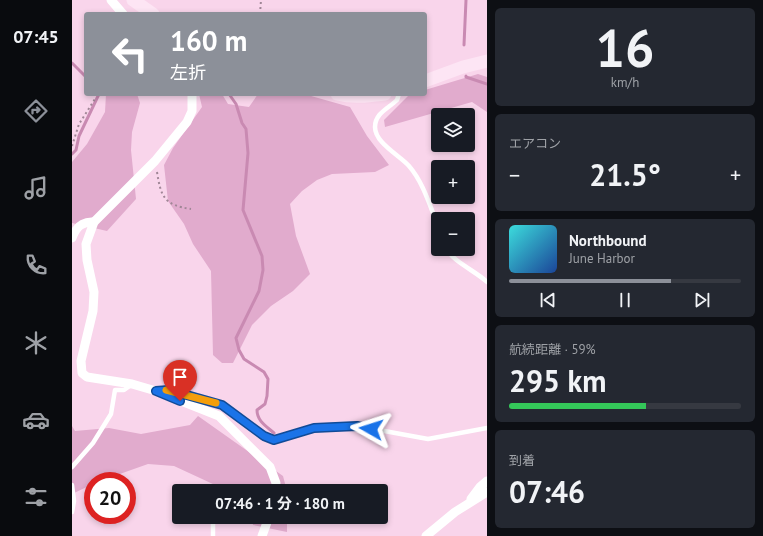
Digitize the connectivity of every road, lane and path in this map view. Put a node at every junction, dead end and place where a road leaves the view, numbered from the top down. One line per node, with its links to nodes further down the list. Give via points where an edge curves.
1 (111, 0): 4 (street)
2 (133, 0): 5 (main road)
3 (261, 0): 6 (path)
4 (121, 12)
5 (150, 12)
6 (260, 12)
7 (487, 61): 8 (main road)
8 (427, 80)
9 (192, 96): 15 (street, via 192,111 187,122)
10 (343, 96): 11 (main road)
11 (368, 96)
12 (399, 96): 17 (lane, via 398,100 377,118 375,128 378,137 408,164 416,175)
13 (94, 99): 14 (path, via 79,124)
14 (72, 146)
15 (155, 161): 16 (path, via 164,197 172,204); 18 (street)
16 (191, 209)
17 (432, 212)
18 (94, 222): 19 (street, via 87,221 80,225); 22 (street, via 86,244 94,292 93,310 81,361 82,373 87,377)
19 (72, 238)
20 (452, 256): 21 (lane)
21 (487, 282)
22 (132, 384): 23 (street); 25 (lane, via 124,390 115,390 111,414 93,443)
23 (156, 391): 24 (lane, via 169,390 222,405 264,436 274,440 314,428 357,426 428,439); 27 (street, via 219,416 270,467)
24 (487, 428)
25 (72, 467)
26 (487, 481): 30 (street)
27 (276, 484)
28 (72, 485): 31 (lane)
29 (487, 492): 30 (street)
30 (466, 505): 36 (street)
31 (72, 512)
32 (213, 524): 34 (lane)
33 (266, 524): 35 (street)
34 (213, 536)
35 (262, 536)
36 (426, 536)

